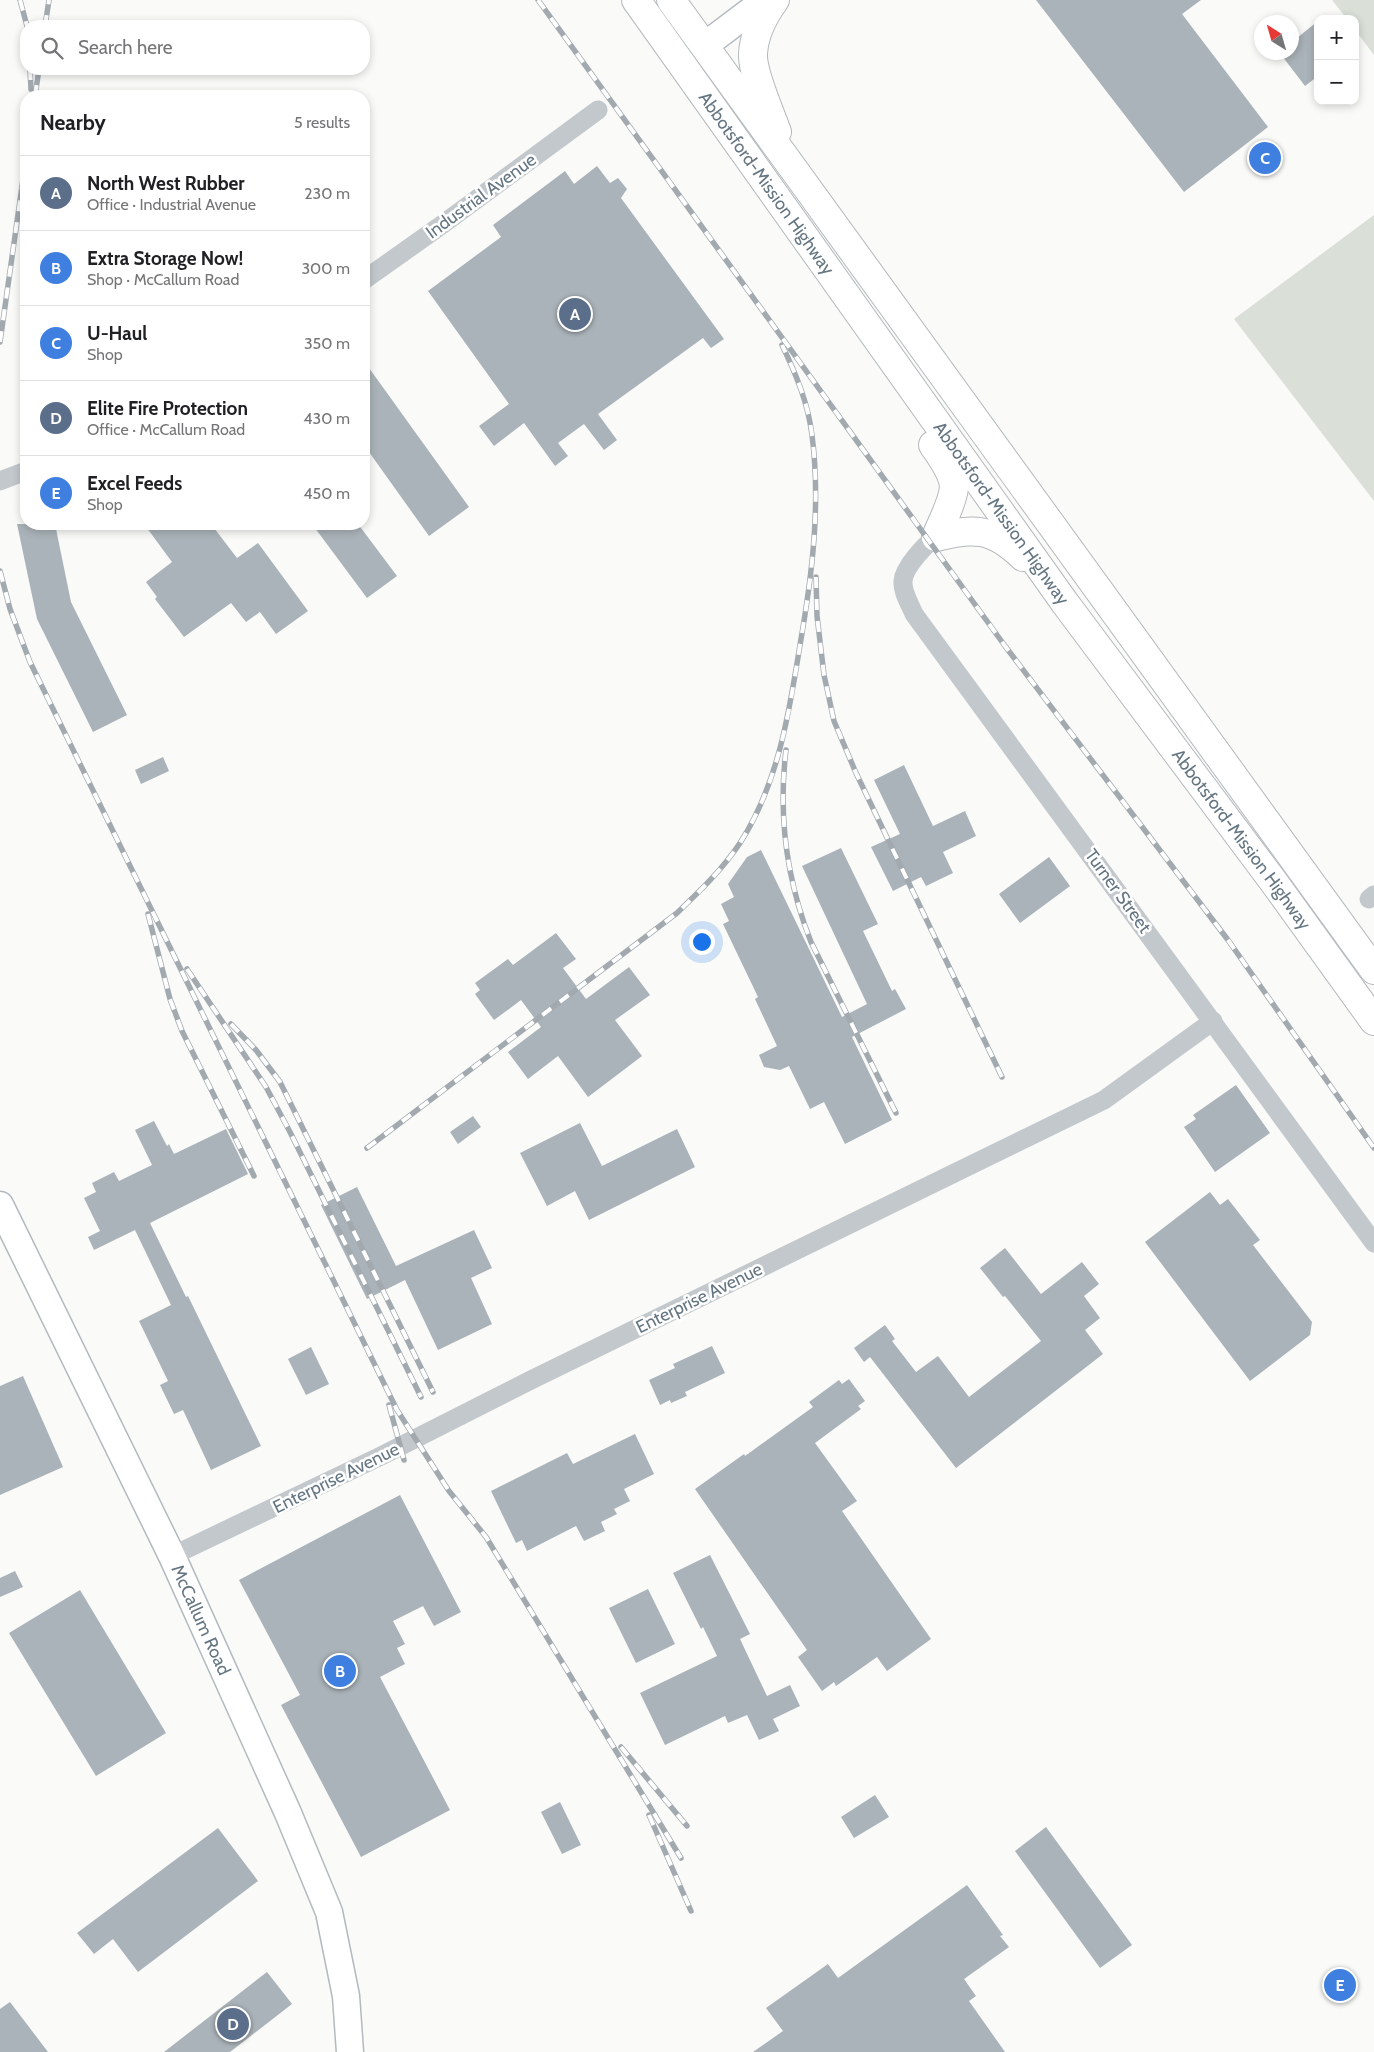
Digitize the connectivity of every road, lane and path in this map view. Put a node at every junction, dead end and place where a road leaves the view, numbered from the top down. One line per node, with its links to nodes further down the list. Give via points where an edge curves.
1 (636, 0): 5 (highway, Abbotsford-Mission Highway)
2 (671, 0): 6 (highway, Abbotsford-Mission Highway)
3 (765, 0): 6 (main road)
4 (774, 0): 8 (highway, via 756,37 753,54)
5 (658, 32): 6 (highway, via 677,44 697,48); 9 (highway, Abbotsford-Mission Highway)
6 (704, 46): 8 (highway, Abbotsford-Mission Highway)
7 (598, 110): 10 (street, Industrial Avenue)
8 (786, 159): 15 (highway, Abbotsford-Mission Highway)
9 (756, 169): 13 (highway, via 767,206 792,248 949,471 954,487); 14 (highway, Abbotsford-Mission Highway)
10 (370, 276)
11 (20, 473): 12 (street)
12 (0, 481)
13 (936, 537): 14 (highway, via 979,531 1002,538); 16 (street, Turner Street, via 912,562 903,580 914,614)
14 (1065, 603): 17 (highway, Abbotsford-Mission Highway)
15 (1374, 970)
16 (1213, 1020): 19 (street, Turner Street); 20 (street, Enterprise Avenue, via 1104,1100)
17 (1374, 1021)
18 (0, 1205): 20 (main road, McCallum Road)
19 (1374, 1242)
20 (172, 1556): 21 (main road, McCallum Road, via 329,1912 346,1996)
21 (350, 2052)

